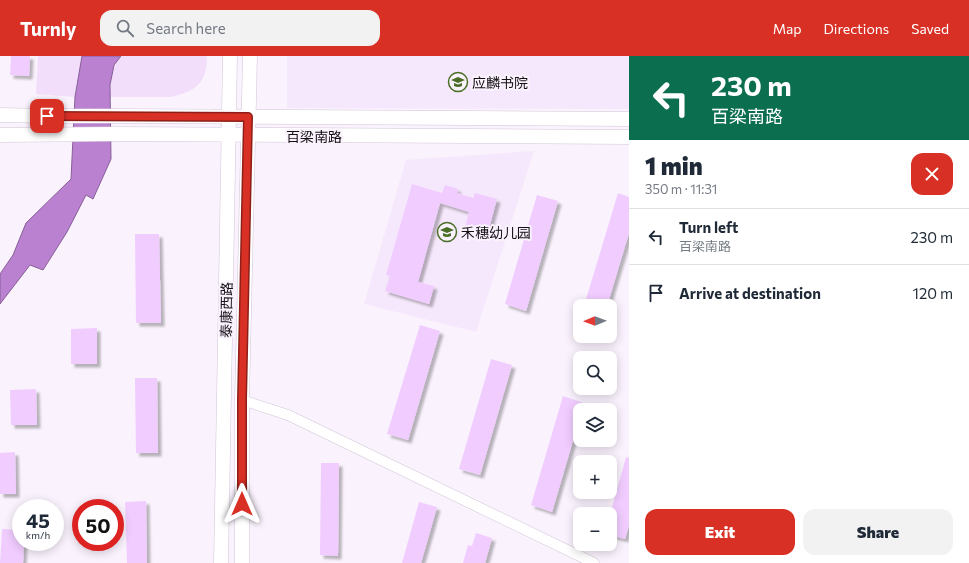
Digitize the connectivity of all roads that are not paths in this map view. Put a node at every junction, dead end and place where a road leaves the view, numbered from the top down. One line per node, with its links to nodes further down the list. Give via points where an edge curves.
1 (230, 56): 4 (main road, 泰康西路)
2 (250, 56): 5 (main road, 泰康西路)
3 (0, 115): 4 (main road, 百梁南路, bridge)
4 (229, 117): 5 (main road, 百梁南路); 8 (main road, 泰康西路)
5 (248, 117): 6 (main road, 百梁南路); 9 (main road, 泰康西路)
6 (629, 119)
7 (0, 135): 8 (main road, 百梁南路)
8 (229, 135): 9 (main road, 百梁南路); 12 (main road, 泰康西路)
9 (248, 136): 10 (main road, 百梁南路); 11 (main road, 泰康西路)
10 (629, 137)
11 (242, 400): 13 (main road, 泰康西路); 14 (street, via 288,415)
12 (221, 563)
13 (242, 563)
14 (594, 563)

